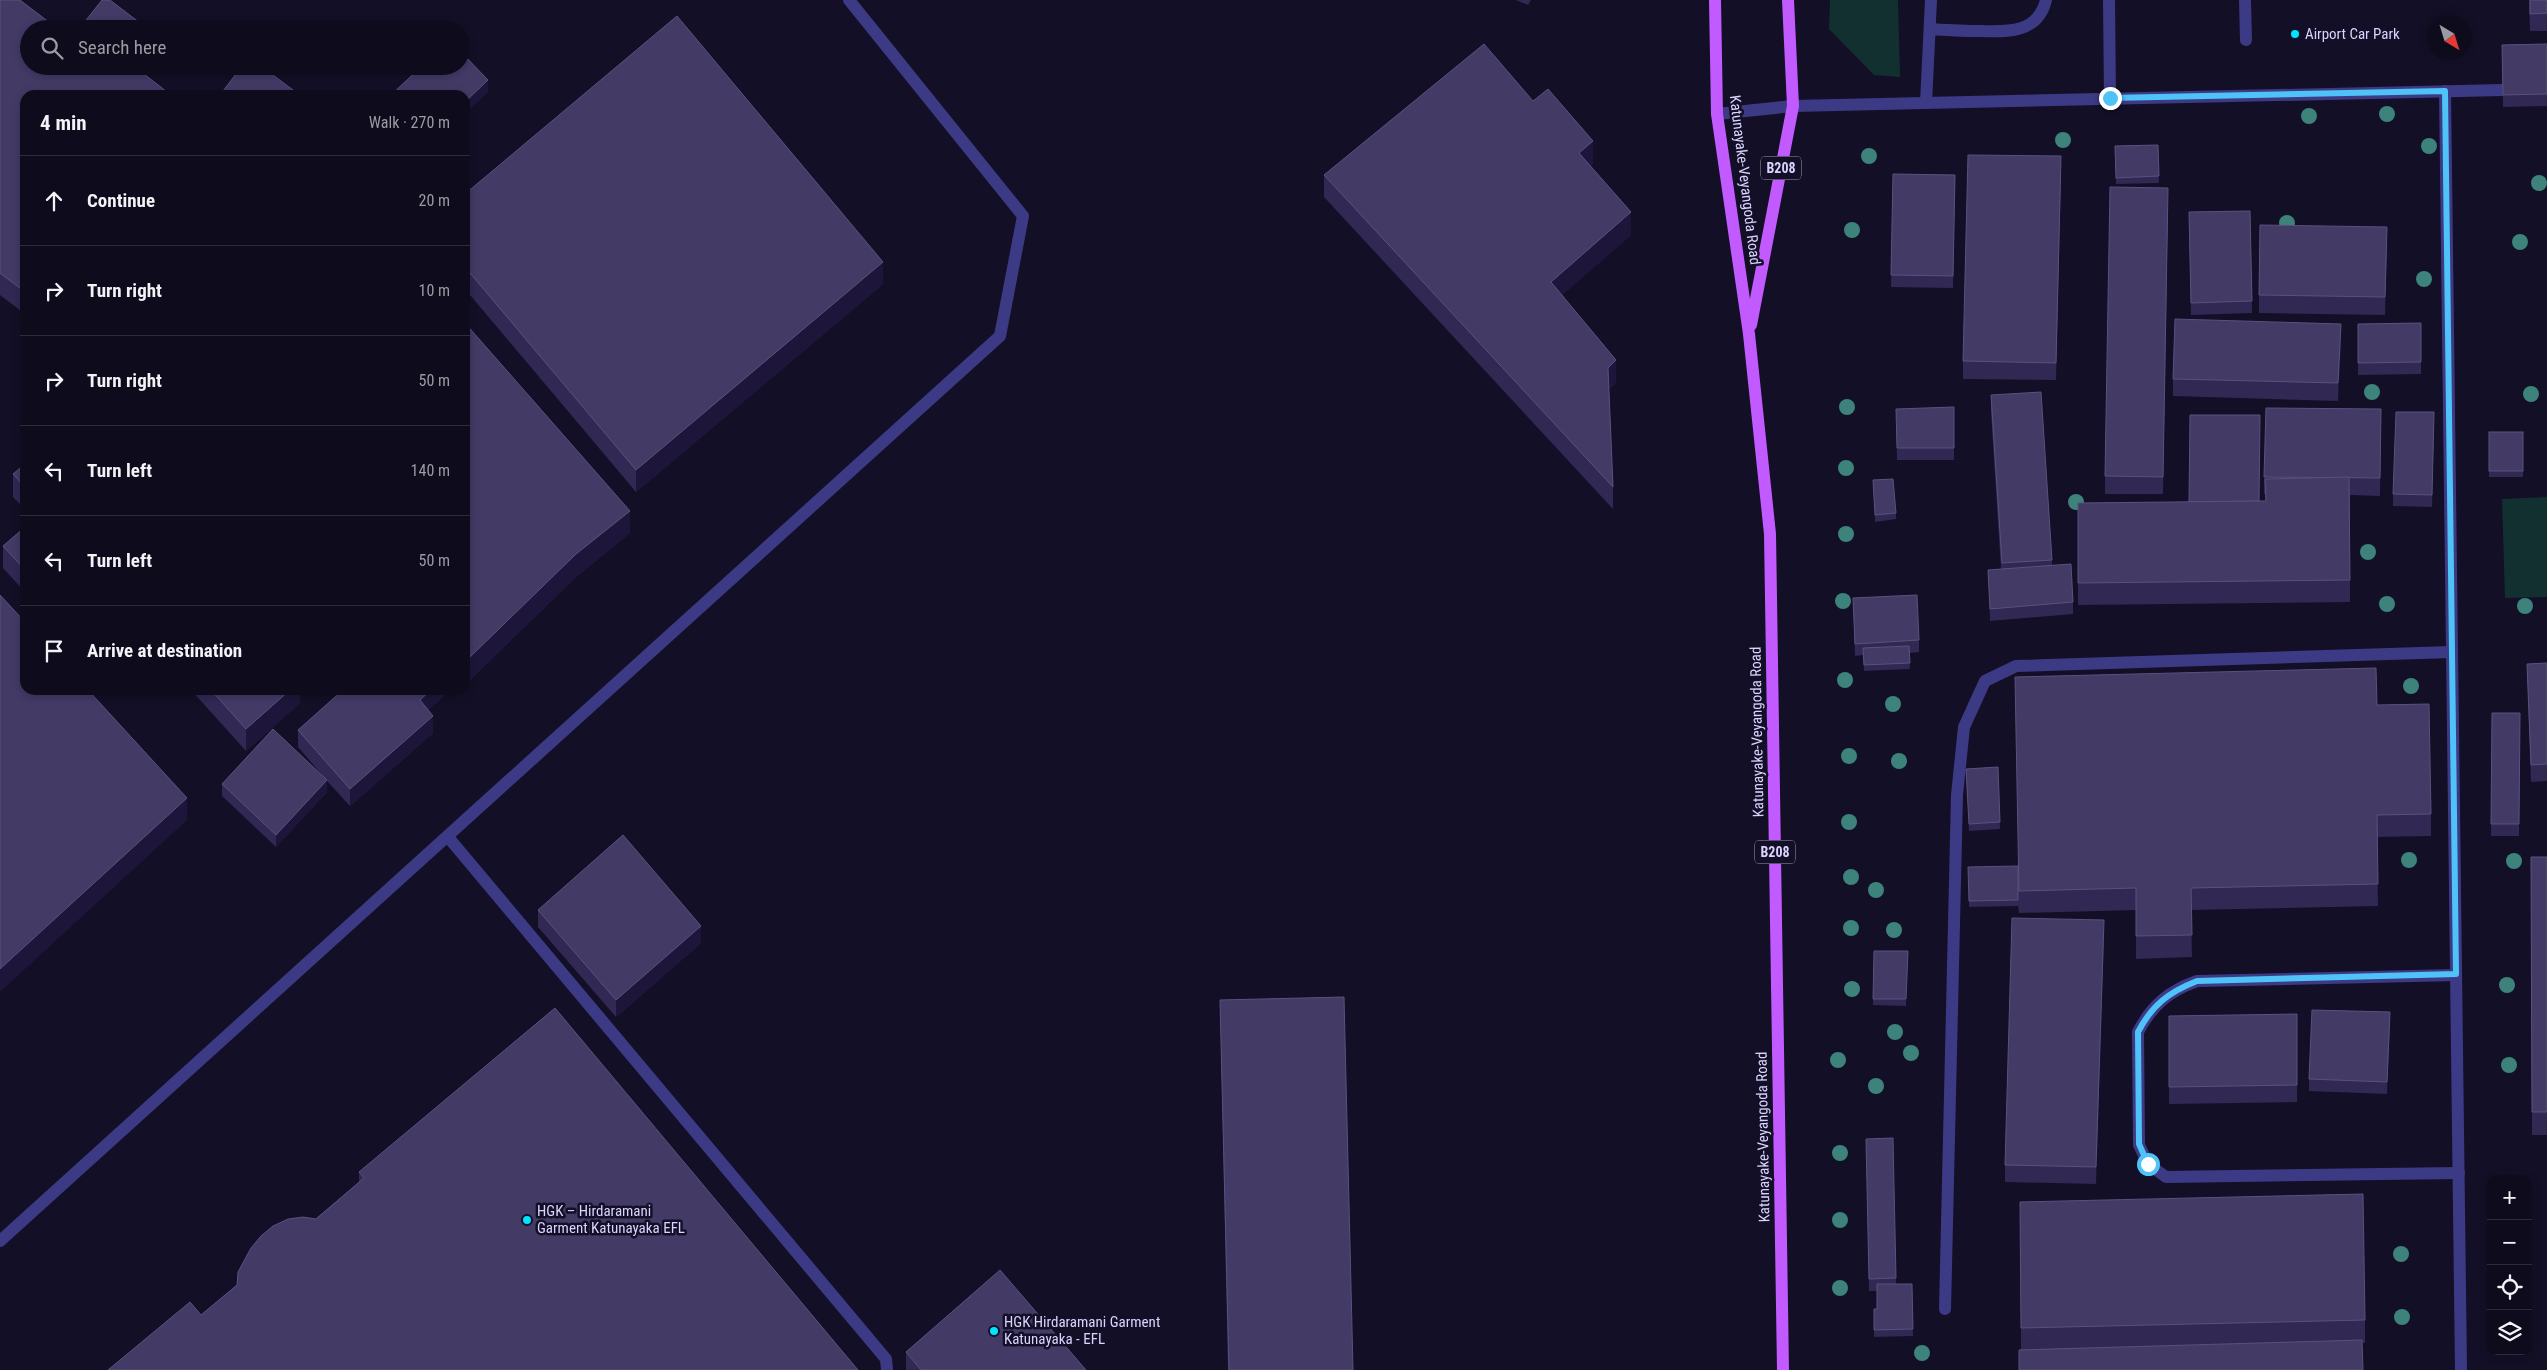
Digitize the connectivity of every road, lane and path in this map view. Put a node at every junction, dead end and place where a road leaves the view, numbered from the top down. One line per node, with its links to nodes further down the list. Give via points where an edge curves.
1 (849, 0): 18 (lane, via 1023,216 1000,336)
2 (1715, 0): 15 (main road, Katunayake-Veyangoda Road / B208)
3 (1788, 0): 14 (main road, Katunayake-Veyangoda Road / B208)
4 (1931, 0): 8 (lane)
5 (2046, 0): 8 (lane, via 2036,21 2015,31)
6 (2109, 0): 12 (lane)
7 (2245, 0): 9 (lane)
8 (1930, 29): 13 (lane)
9 (2246, 40)
10 (2503, 90): 11 (lane)
11 (2445, 91): 12 (lane); 17 (lane)
12 (2110, 98): 13 (lane)
13 (1926, 103): 14 (lane)
14 (1793, 106): 15 (lane); 16 (main road, Katunayake-Veyangoda Road / B208)
15 (1717, 114): 16 (main road, Katunayake-Veyangoda Road / B208)
16 (1749, 334): 24 (main road, Katunayake-Veyangoda Road / B208, via 1770,534)
17 (2452, 652): 19 (lane); 22 (lane, via 2016,666 1985,681 1964,727 1957,795)
18 (448, 837): 21 (lane); 23 (lane, via 886,1359)
19 (2456, 974): 20 (lane); 20 (lane, via 2197,981 2176,989 2158,1002 2138,1032 2139,1144 2148,1164 2166,1177)
20 (2459, 1173): 25 (lane)
21 (0, 1241)
22 (1945, 1309)
23 (888, 1370)
24 (1783, 1370)
25 (2461, 1370)

